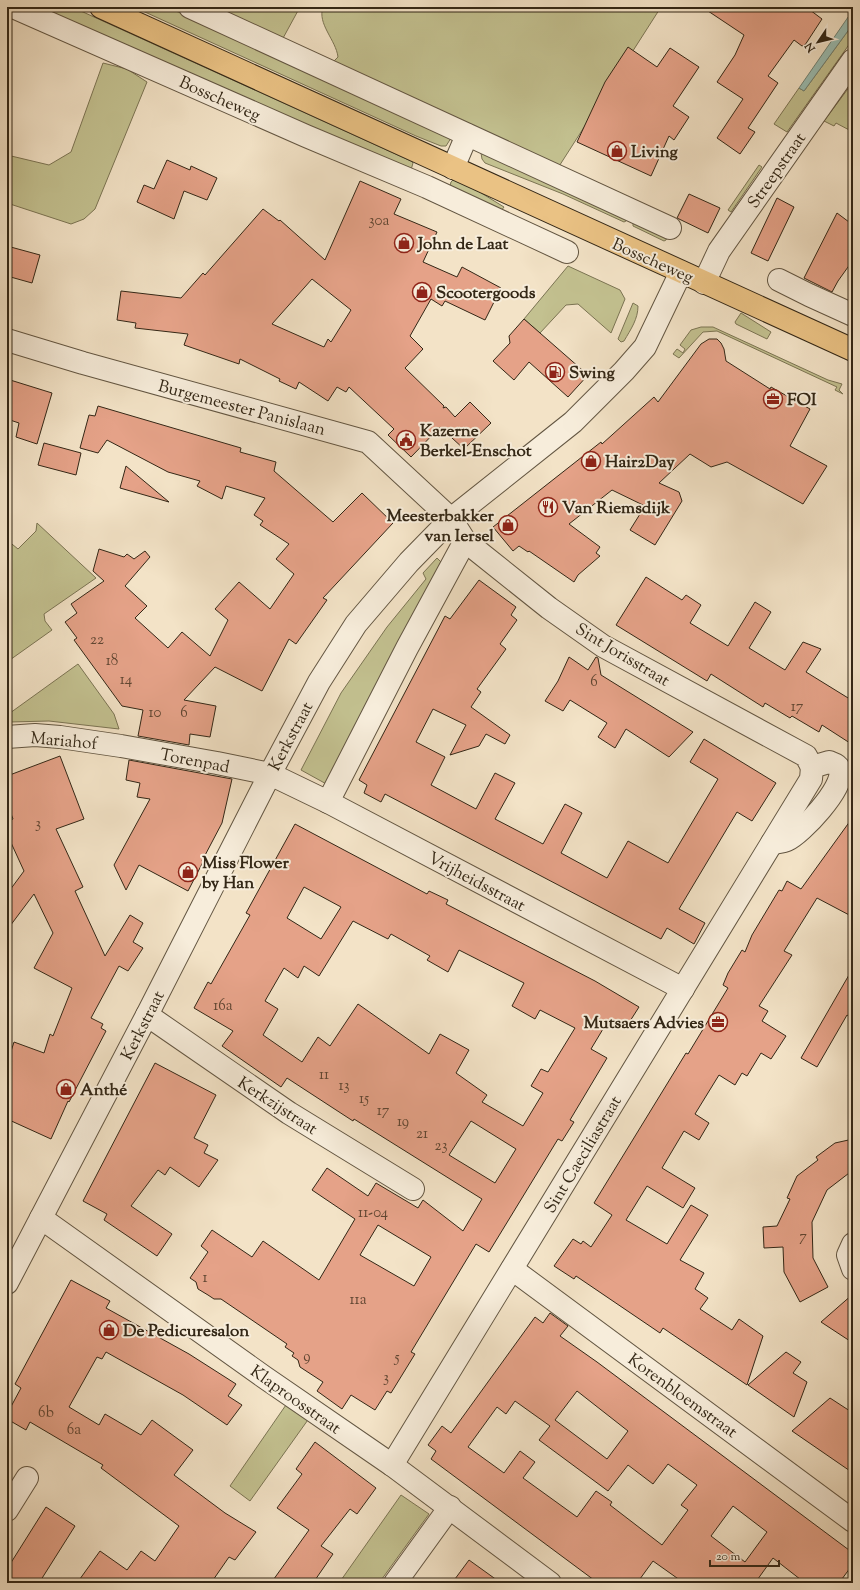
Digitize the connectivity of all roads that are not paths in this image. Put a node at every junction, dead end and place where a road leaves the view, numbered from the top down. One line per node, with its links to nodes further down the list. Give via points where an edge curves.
1 (13, 7): 7 (street, Bosscheweg, via 306,136)
2 (101, 7): 6 (main road, Bosscheweg)
3 (190, 7): 5 (street, Bosscheweg)
4 (853, 60): 12 (street, Streepstraat, via 719,251)
5 (467, 135): 6 (street); 8 (street, Bosscheweg)
6 (445, 164): 7 (street); 10 (main road, Bosscheweg)
7 (427, 186): 9 (street, Bosscheweg)
8 (670, 228)
9 (567, 252)
10 (681, 272): 12 (main road, Bosscheweg); 16 (street, Kerkstraat, via 645,347 624,371 573,422)
11 (779, 280): 13 (street)
12 (704, 283): 15 (main road, Bosscheweg)
13 (853, 315)
14 (7, 340): 16 (street, Burgemeester Panislaan, via 368,442)
15 (853, 350)
16 (450, 519): 17 (street, Sint Jorisstraat); 21 (street, Kerkstraat, via 356,624 319,682)
17 (465, 541): 20 (street, Sint Jorisstraat, via 549,608 603,646 806,756); 22 (street)
18 (7, 738): 19 (street, Mariahof, via 35,735)
19 (121, 746): 21 (street, Torenpad)
20 (812, 767): 23 (street, Sint Caeciliastraat, via 811,778); 23 (street, via 829,762 838,766 841,780 826,804 807,824 788,840)
21 (270, 774): 22 (street, Vrijheidsstraat); 25 (street, Kerkstraat)
22 (328, 802): 24 (street, Vrijheidsstraat)
23 (772, 843): 24 (street, Sint Caeciliastraat)
24 (683, 989): 30 (street, Sint Caeciliastraat)
25 (147, 1015): 26 (street, Kerkzijstraat, via 289,1113); 27 (street, Kerkstraat)
26 (413, 1189)
27 (41, 1218): 31 (street, Kerkstraat); 32 (street, Klaproosstraat)
28 (853, 1244): 29 (street, via 848,1255)
29 (853, 1269)
30 (512, 1270): 32 (street, Sint Caeciliastraat); 36 (street, Korenbloemstraat)
31 (7, 1283)
32 (392, 1465): 34 (street, Klaproosstraat)
33 (27, 1478): 35 (street)
34 (450, 1508): 37 (street); 38 (street, Klaproosstraat)
35 (7, 1510)
36 (853, 1521)
37 (395, 1583)
38 (550, 1583)

